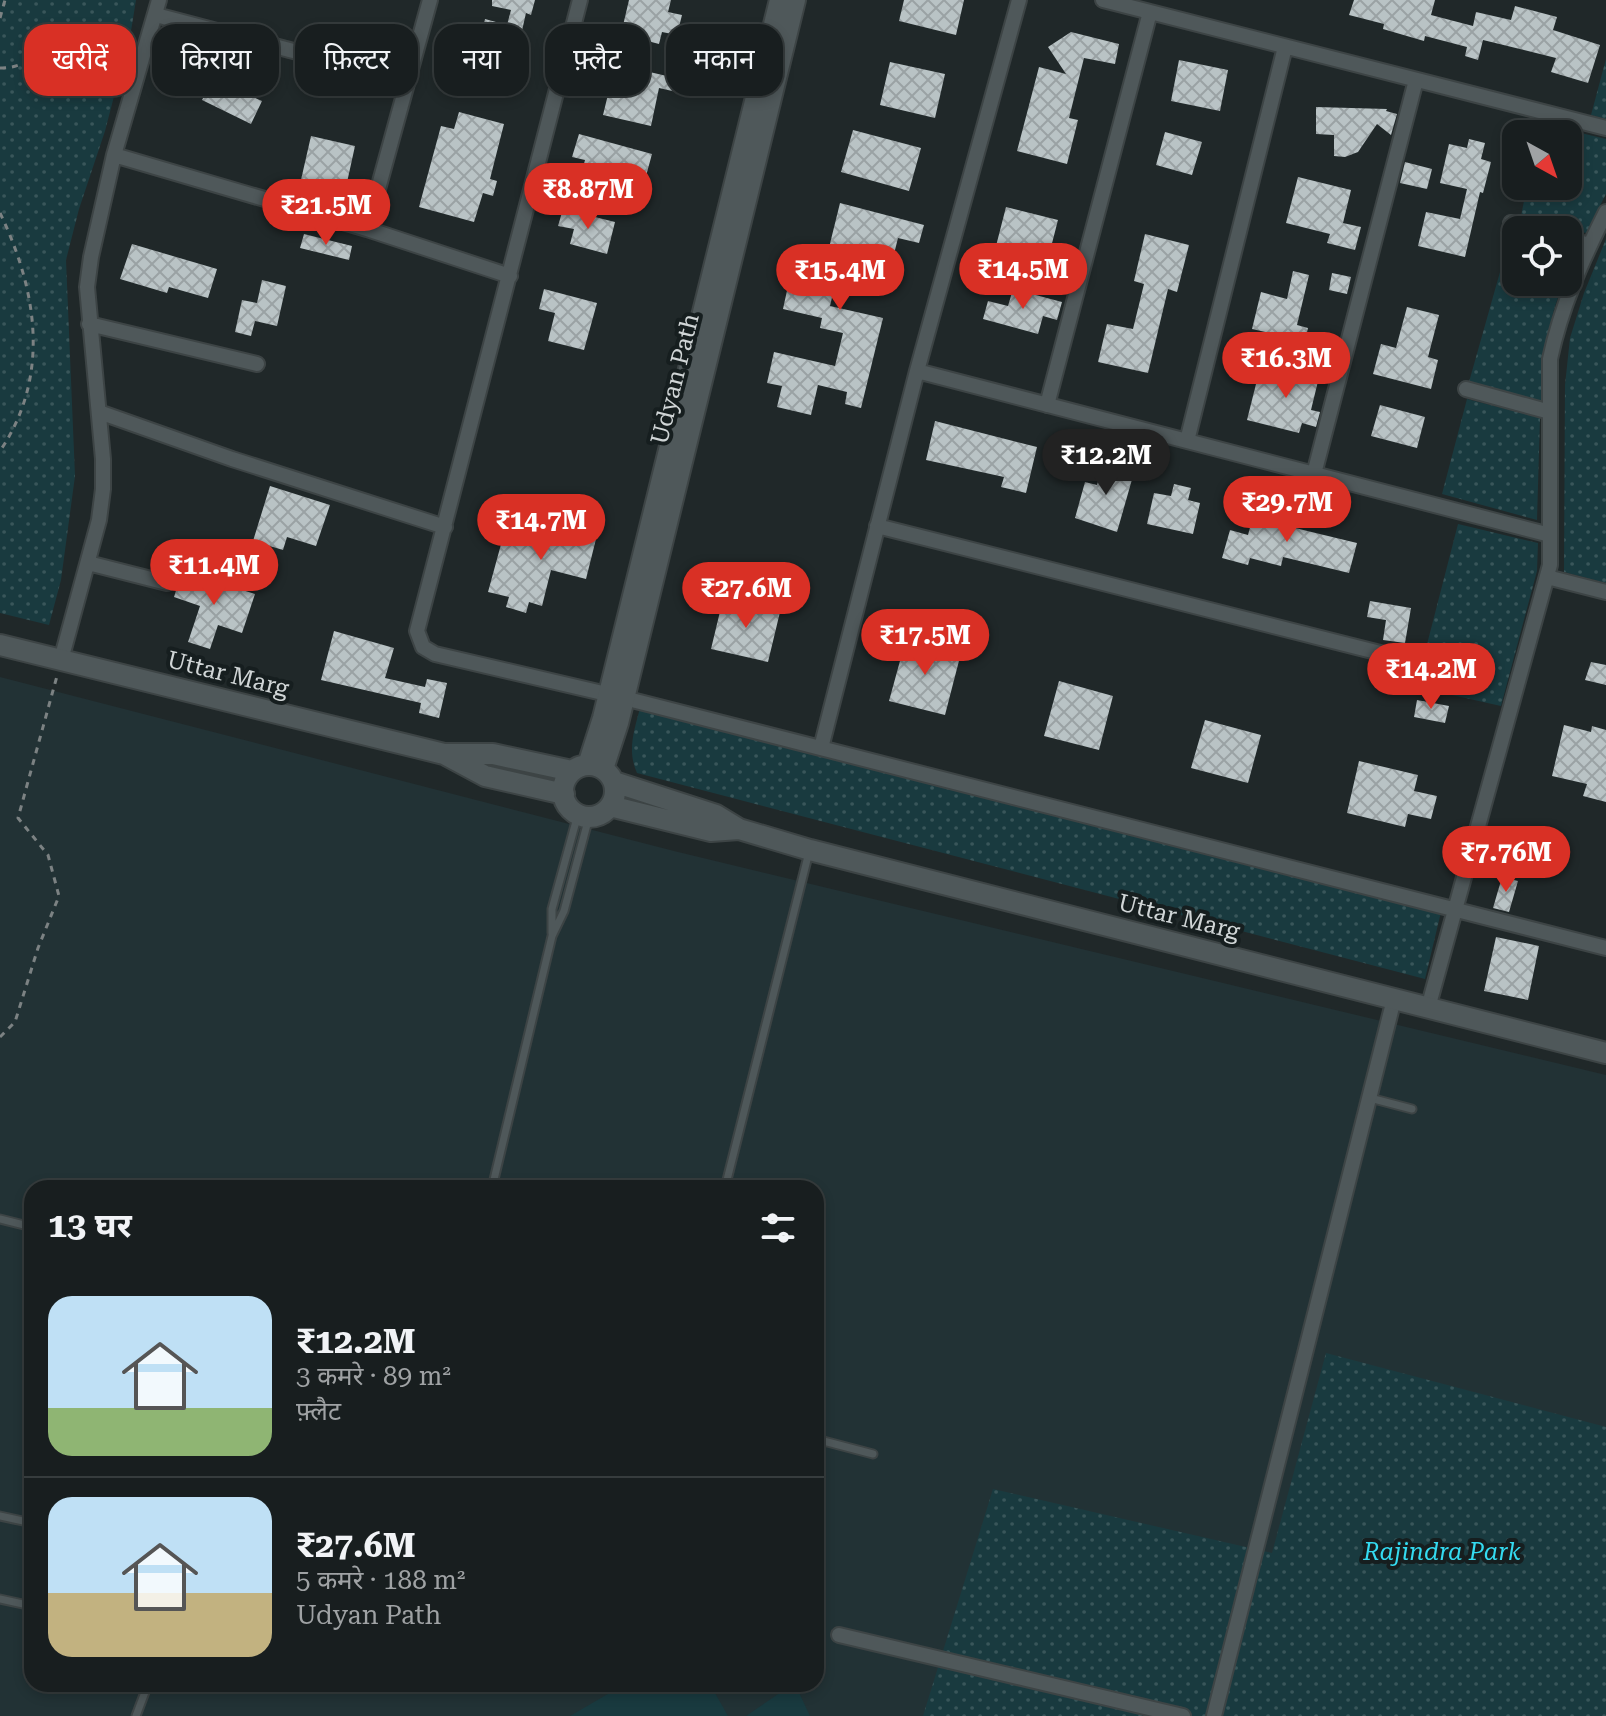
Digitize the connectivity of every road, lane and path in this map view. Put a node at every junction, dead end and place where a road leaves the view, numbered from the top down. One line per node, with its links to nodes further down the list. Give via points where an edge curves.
1 (5, 0): 10 (path)
2 (430, 0): 12 (street)
3 (580, 0): 25 (street)
4 (780, 0): 46 (main road, Udyan Path)
5 (795, 0): 46 (main road, Udyan Path)
6 (1019, 0): 28 (street)
7 (1103, 0): 9 (street)
8 (157, 7): 11 (street); 14 (street)
9 (1150, 12): 13 (street); 30 (street)
10 (0, 18)
11 (150, 38): 15 (path, via 100,29 81,32 26,63); 19 (street)
12 (418, 44)
13 (1285, 47): 16 (street); 33 (street)
14 (295, 48)
15 (0, 68)
16 (1416, 80): 18 (street); 35 (street)
17 (404, 96): 22 (street)
18 (1606, 128)
19 (114, 155): 22 (street); 26 (street, via 91,257)
20 (1606, 212): 24 (street)
21 (0, 213): 34 (path, via 24,270 35,322 26,396)
22 (367, 229): 25 (street)
23 (1582, 243): 24 (street)
24 (1589, 245): 32 (street, via 1557,327 1550,359)
25 (510, 276): 37 (street)
26 (89, 324): 27 (street); 31 (street)
27 (257, 364)
28 (917, 371): 30 (street); 36 (street)
29 (1466, 389): 32 (street)
30 (1047, 405): 33 (street)
31 (99, 412): 37 (street); 39 (street, via 103,489)
32 (1550, 412): 38 (street)
33 (1187, 441): 35 (street)
34 (0, 451)
35 (1314, 474): 38 (street)
36 (877, 526): 45 (street); 47 (street)
37 (445, 527): 46 (street, via 417,631 423,647)
38 (1550, 535): 40 (street)
39 (88, 563): 41 (street); 44 (street)
40 (1547, 577): 42 (street); 55 (street)
41 (167, 583)
42 (1606, 592)
43 (0, 645): 44 (main road, Uttar Marg)
44 (61, 660): 48 (main road, Uttar Marg); 59 (path, via 18,818 48,855 59,896 15,1022)
45 (1408, 660)
46 (616, 696): 47 (street); 49 (main road, Udyan Path)
47 (821, 748): 55 (street)
48 (444, 754): 49 (main road, Uttar Marg, via 493,754); 50 (main road, Uttar Marg, via 485,776)
49 (594, 772): 50 (main road, via 564,786); 51 (main road, via 614,798); 53 (main road, Uttar Marg, via 716,815)
50 (564, 794): 52 (main road, via 566,803)
51 (610, 806): 52 (main road); 53 (main road, Uttar Marg, via 711,831)
52 (584, 816): 63 (lane)
53 (739, 829): 54 (main road, Uttar Marg)
54 (810, 850): 57 (main road, Uttar Marg); 64 (lane)
55 (1455, 909): 56 (street); 58 (street)
56 (1606, 948)
57 (1394, 999): 58 (main road, Uttar Marg); 61 (street)
58 (1428, 1008): 60 (main road, Uttar Marg)
59 (0, 1037)
60 (1606, 1053)
61 (1370, 1098): 62 (lane); 77 (street)
62 (1412, 1109)
63 (494, 1180)
64 (727, 1180)
65 (0, 1219): 66 (lane)
66 (24, 1225)
67 (824, 1441): 68 (lane)
68 (873, 1454)
69 (0, 1516): 70 (lane)
70 (24, 1521)
71 (0, 1599): 72 (lane)
72 (24, 1604)
73 (839, 1635): 76 (street)
74 (145, 1692): 75 (lane)
75 (136, 1716)
76 (1183, 1716)
77 (1214, 1716)

